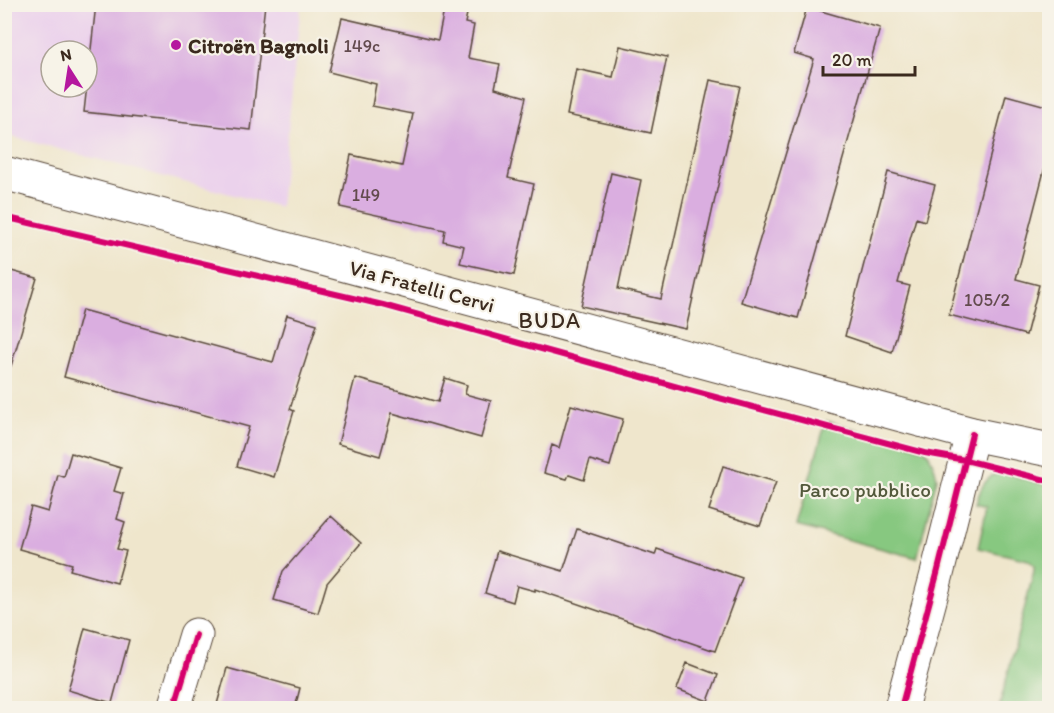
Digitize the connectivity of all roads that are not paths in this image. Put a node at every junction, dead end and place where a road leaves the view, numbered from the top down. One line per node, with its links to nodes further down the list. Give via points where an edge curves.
1 (4, 173): 2 (main road, Via Fratelli Cervi)
2 (972, 434): 3 (main road, Via Fratelli Cervi); 6 (main road)
3 (1050, 450)
4 (196, 635): 5 (main road)
5 (174, 708)
6 (901, 708)

